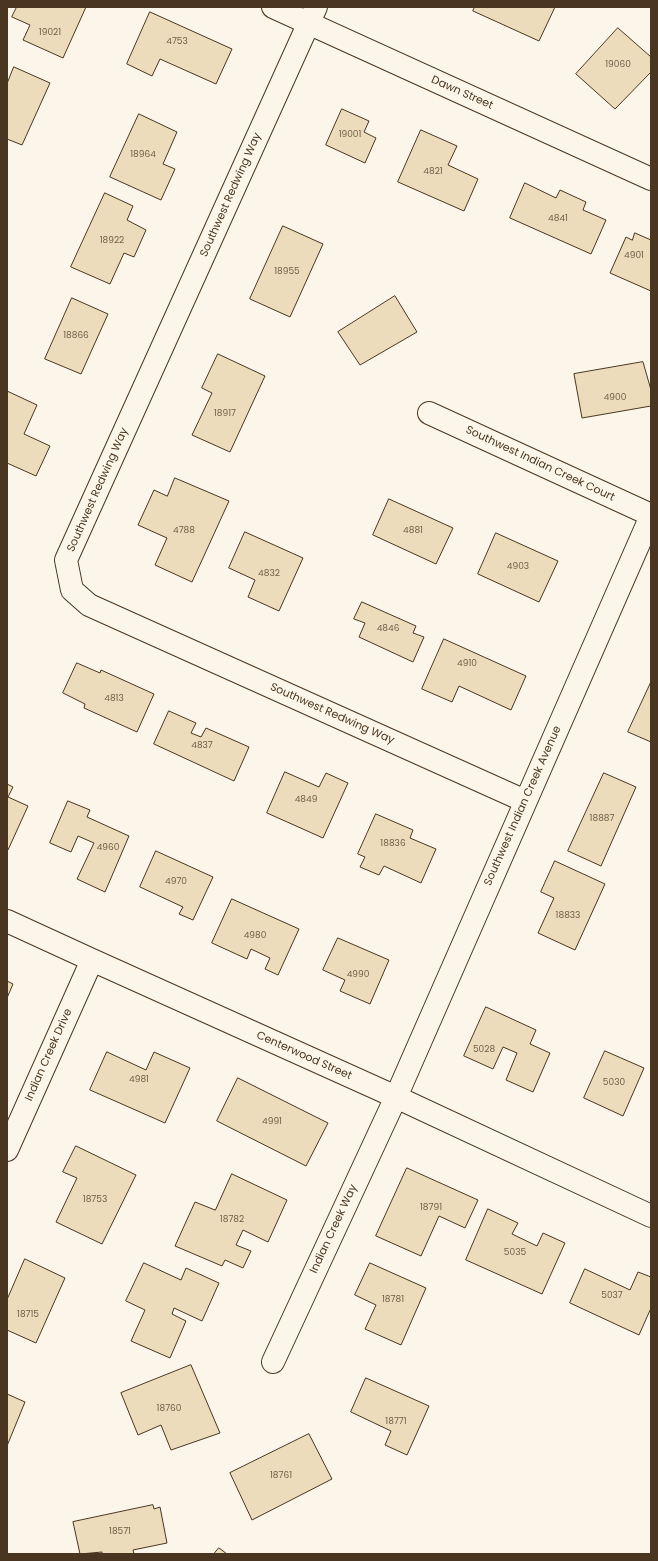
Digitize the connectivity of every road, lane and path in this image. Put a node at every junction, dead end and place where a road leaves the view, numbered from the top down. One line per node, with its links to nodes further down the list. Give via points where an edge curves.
1 (273, 7): 2 (street, Dawn Street)
2 (312, 15): 3 (street, Dawn Street); 6 (street, Southwest Redwing Way, via 66,560 72,590 89,605)
3 (651, 179)
4 (429, 413): 5 (street, Southwest Indian Creek Court)
5 (651, 515): 6 (street, Southwest Indian Creek Avenue)
6 (525, 801): 9 (street, Southwest Indian Creek Avenue)
7 (7, 921): 8 (street, Centerwood Street)
8 (92, 960): 9 (street, Centerwood Street); 10 (street, Indian Creek Drive)
9 (396, 1097): 11 (street, Centerwood Street); 12 (street, Indian Creek Way)
10 (7, 1150)
11 (651, 1216)
12 (273, 1362)

